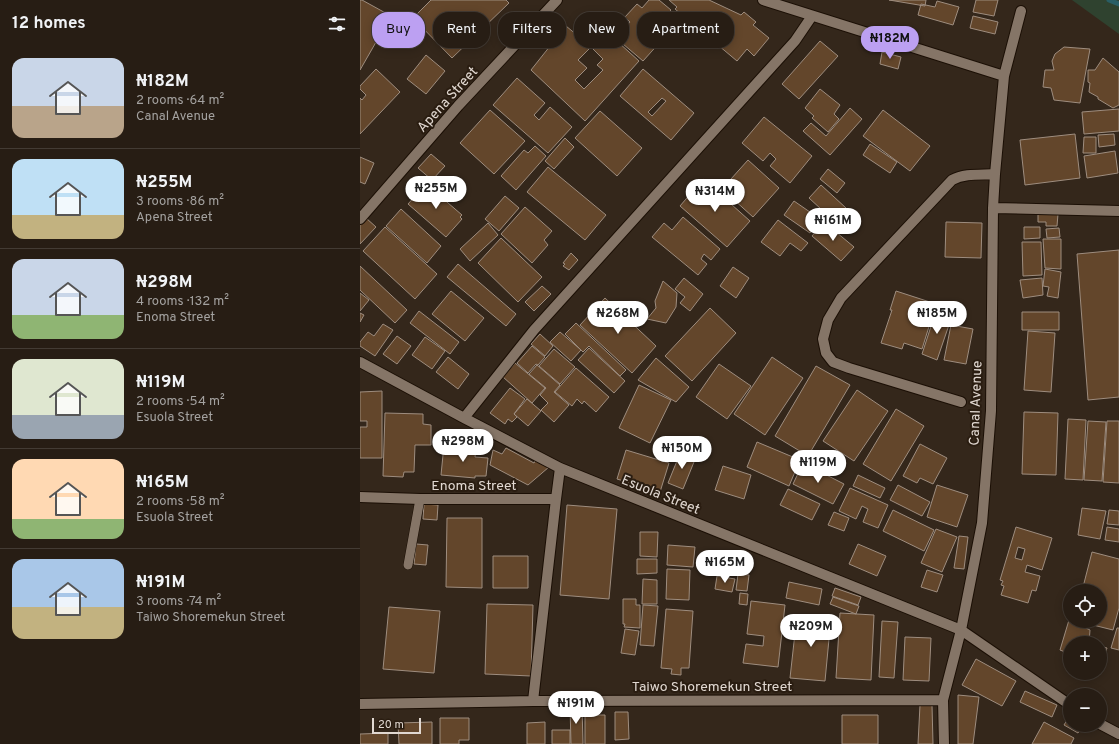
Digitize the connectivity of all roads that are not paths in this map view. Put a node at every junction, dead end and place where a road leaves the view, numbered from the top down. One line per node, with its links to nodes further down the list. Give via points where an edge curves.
1 (557, 0): 9 (street, Apena Street, via 458,106)
2 (763, 0): 4 (street)
3 (1021, 11): 5 (street, Canal Avenue)
4 (812, 16): 5 (street); 12 (street, via 794,41 534,330)
5 (1004, 76): 6 (street, Canal Avenue)
6 (995, 174): 7 (street, Canal Avenue); 11 (street, via 962,176 952,180 841,298 828,320 823,339 826,353 833,362)
7 (993, 208): 8 (street); 18 (street, Canal Avenue, via 991,411 982,523)
8 (1119, 211)
9 (360, 219)
10 (360, 362): 12 (street, Esuola Street)
11 (961, 402)
12 (464, 418): 13 (street, Esuola Street)
13 (560, 468): 16 (street); 18 (street, Esuola Street)
14 (360, 496): 15 (street, Enoma Street)
15 (420, 499): 16 (street, Enoma Street); 17 (lane)
16 (556, 499): 21 (street)
17 (408, 565)
18 (961, 630): 19 (street, Canal Avenue); 20 (street, Esuola Street)
19 (943, 700): 21 (street, Taiwo Shoremekun Street); 25 (street, Canal Avenue)
20 (1063, 700)
21 (534, 701): 22 (street, Taiwo Shoremekun Street)
22 (360, 704)
23 (1107, 728): 24 (street)
24 (1119, 734)
25 (944, 744)

